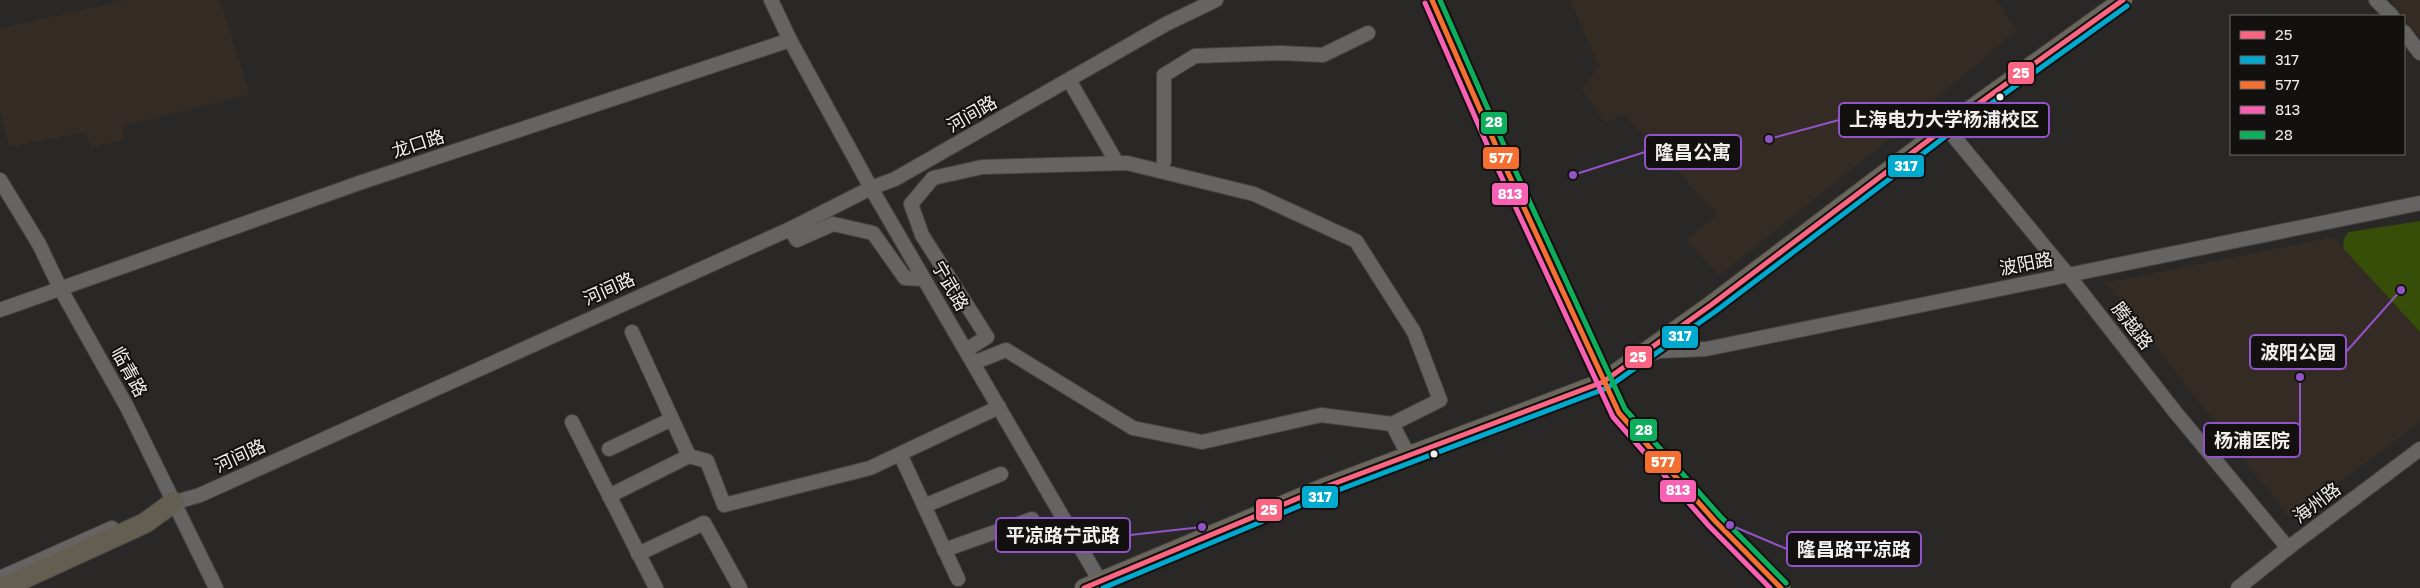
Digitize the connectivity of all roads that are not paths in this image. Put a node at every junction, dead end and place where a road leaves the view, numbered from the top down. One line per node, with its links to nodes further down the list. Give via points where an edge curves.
1 (771, 0): 9 (street, 宁武路)
2 (1216, 0): 11 (street, 河间路, via 1166,24)
3 (1432, 0): 27 (main road)
4 (2123, 0): 12 (main road)
5 (2376, 0): 6 (street)
6 (2391, 15)
7 (1368, 33): 13 (street, via 1323,55 1195,56 1179,65 1164,75)
8 (2405, 33): 10 (street)
9 (790, 40): 16 (street, 宁武路); 21 (street, 龙口路, via 371,179)
10 (2420, 53)
11 (1069, 80): 14 (street); 16 (street, 河间路, via 895,179)
12 (1946, 127): 19 (street, 腾越路); 25 (main road)
13 (1164, 161)
14 (1117, 163): 24 (street, via 982,167 933,178 911,204 922,235 987,337); 31 (street, via 1254,194 1356,241 1414,332 1440,400)
15 (0, 180): 21 (street, 临青路, via 40,244)
16 (872, 188): 18 (street, 河间路); 20 (street, 宁武路)
17 (2420, 203): 19 (street, 波阳路)
18 (790, 229): 20 (street, via 797,240 832,224 873,232 905,278); 39 (street, 河间路, via 200,495)
19 (2068, 275): 25 (street, 波阳路, via 1706,349 1660,351); 42 (street, 腾越路)
20 (924, 278): 24 (street, 宁武路)
21 (60, 288): 22 (street, 龙口路); 39 (street, 临青路, via 127,406)
22 (0, 310)
23 (632, 332): 29 (street)
24 (966, 350): 26 (street, 宁武路)
25 (1638, 357): 27 (main road)
26 (974, 364): 28 (street, 宁武路); 31 (street, via 1006,350 1133,428 1202,442 1321,415)
27 (1603, 382): 36 (main road); 52 (main road, via 1624,421)
28 (999, 407): 34 (street); 47 (street, 宁武路)
29 (672, 419): 32 (street); 35 (street)
30 (572, 422): 38 (street)
31 (1392, 424): 36 (street)
32 (610, 449)
33 (2420, 449): 42 (street, 海州路)
34 (900, 454): 35 (street, via 870,468 724,504 707,462); 40 (street)
35 (689, 456): 38 (street)
36 (1409, 456): 47 (main road, via 1325,487)
37 (1001, 474): 40 (street)
38 (609, 496): 44 (street)
39 (174, 502): 45 (street, 河间路); 48 (highway, via 145,523); 49 (street, 临青路)
40 (924, 506): 43 (street)
41 (1032, 519): 43 (street)
42 (2288, 548): 53 (street, 海州路)
43 (944, 550): 46 (street)
44 (638, 554): 50 (street); 51 (street, via 704,523)
45 (0, 578)
46 (958, 579)
47 (1096, 586)
48 (3, 588)
49 (216, 588)
50 (656, 588)
51 (740, 588)
52 (1781, 588)
53 (2238, 588)

